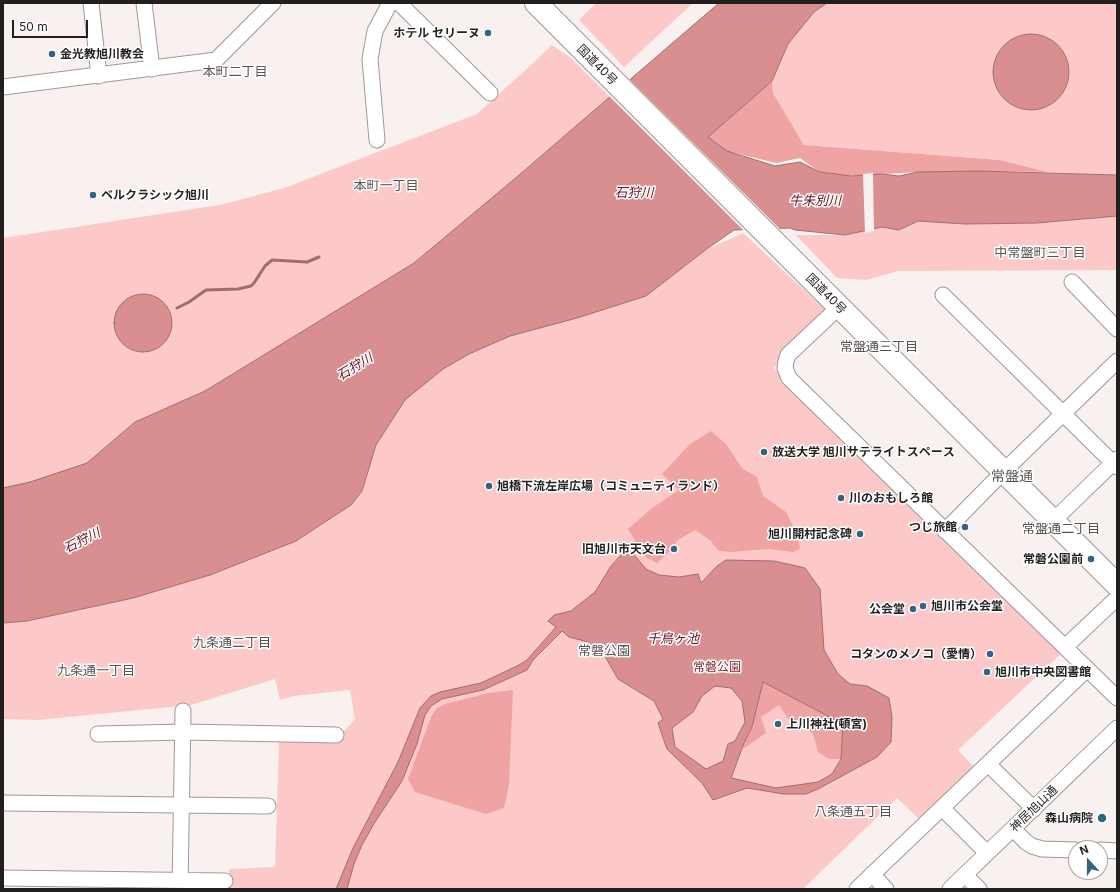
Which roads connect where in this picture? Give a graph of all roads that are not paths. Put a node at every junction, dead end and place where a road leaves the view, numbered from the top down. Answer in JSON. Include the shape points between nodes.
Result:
{"nodes":[{"id":1,"x":91,"y":3,"type":"edge"},
{"id":2,"x":144,"y":3,"type":"edge"},
{"id":3,"x":273,"y":3,"type":"edge"},
{"id":4,"x":390,"y":3,"type":"edge"},
{"id":5,"x":399,"y":3,"type":"edge"},
{"id":6,"x":536,"y":3,"type":"edge"},
{"id":7,"x":152,"y":69,"type":"junction"},
{"id":8,"x":100,"y":76,"type":"junction"},
{"id":9,"x":3,"y":87,"type":"edge"},
{"id":10,"x":490,"y":93,"type":"dead end"},
{"id":11,"x":377,"y":140,"type":"dead end"},
{"id":12,"x":1072,"y":282,"type":"dead end"},
{"id":13,"x":943,"y":294,"type":"dead end"},
{"id":14,"x":832,"y":300,"type":"junction"},
{"id":15,"x":1117,"y":330,"type":"edge"},
{"id":16,"x":1117,"y":361,"type":"edge"},
{"id":17,"x":1063,"y":414,"type":"junction"},
{"id":18,"x":1116,"y":463,"type":"edge"},
{"id":19,"x":1003,"y":472,"type":"junction"},
{"id":20,"x":1053,"y":521,"type":"junction"},
{"id":21,"x":945,"y":531,"type":"junction"},
{"id":22,"x":1115,"y":584,"type":"edge"},
{"id":23,"x":1065,"y":647,"type":"junction"},
{"id":24,"x":1087,"y":669,"type":"junction"},
{"id":25,"x":1117,"y":698,"type":"edge"},
{"id":26,"x":183,"y":711,"type":"dead end"},
{"id":27,"x":1117,"y":728,"type":"edge"},
{"id":28,"x":183,"y":732,"type":"junction"},
{"id":29,"x":98,"y":734,"type":"dead end"},
{"id":30,"x":336,"y":736,"type":"dead end"},
{"id":31,"x":988,"y":764,"type":"junction"},
{"id":32,"x":3,"y":804,"type":"edge"},
{"id":33,"x":182,"y":805,"type":"junction"},
{"id":34,"x":268,"y":806,"type":"dead end"},
{"id":35,"x":942,"y":808,"type":"junction"},
{"id":36,"x":1034,"y":809,"type":"junction"},
{"id":37,"x":1013,"y":829,"type":"junction"},
{"id":38,"x":1068,"y":850,"type":"edge"},
{"id":39,"x":987,"y":853,"type":"junction"},
{"id":40,"x":872,"y":874,"type":"junction"},
{"id":41,"x":965,"y":875,"type":"junction"},
{"id":42,"x":3,"y":878,"type":"edge"},
{"id":43,"x":225,"y":881,"type":"dead end"},
{"id":44,"x":180,"y":885,"type":"edge"},
{"id":45,"x":857,"y":889,"type":"edge"},
{"id":46,"x":886,"y":889,"type":"edge"},
{"id":47,"x":950,"y":889,"type":"edge"},
{"id":48,"x":980,"y":889,"type":"edge"}],
"edges":[{"from":1,"to":8,"type":"street"},
{"from":2,"to":7,"type":"street"},
{"from":3,"to":7,"type":"street","via":[[216,60]]},
{"from":4,"to":11,"type":"street","via":[[375,32],[370,59]]},
{"from":5,"to":10,"type":"street"},
{"from":6,"to":14,"type":"highway","name":"国道40号"},
{"from":7,"to":8,"type":"street"},
{"from":8,"to":9,"type":"street"},
{"from":12,"to":15,"type":"street"},
{"from":13,"to":17,"type":"street"},
{"from":14,"to":19,"type":"highway","name":"国道40号"},
{"from":14,"to":21,"type":"street","via":[[788,355],[785,368],[789,378]]},
{"from":16,"to":17,"type":"street"},
{"from":17,"to":18,"type":"street"},
{"from":17,"to":19,"type":"street"},
{"from":18,"to":20,"type":"street"},
{"from":19,"to":20,"type":"highway","name":"国道40号"},
{"from":19,"to":21,"type":"street"},
{"from":20,"to":22,"type":"highway","name":"国道40号"},
{"from":21,"to":23,"type":"street"},
{"from":22,"to":23,"type":"street"},
{"from":23,"to":24,"type":"street"},
{"from":24,"to":25,"type":"street"},
{"from":24,"to":31,"type":"street"},
{"from":26,"to":28,"type":"street"},
{"from":27,"to":36,"type":"street","name":"神居旭山通"},
{"from":28,"to":29,"type":"street"},
{"from":28,"to":30,"type":"street"},
{"from":28,"to":33,"type":"street"},
{"from":31,"to":35,"type":"street"},
{"from":31,"to":36,"type":"street"},
{"from":32,"to":33,"type":"street"},
{"from":33,"to":34,"type":"street"},
{"from":33,"to":44,"type":"street"},
{"from":35,"to":39,"type":"street"},
{"from":35,"to":40,"type":"street"},
{"from":36,"to":37,"type":"street","name":"神居旭山通"},
{"from":37,"to":38,"type":"street","via":[[1026,842],[1037,848]]},
{"from":37,"to":39,"type":"street","name":"神居旭山通"},
{"from":39,"to":41,"type":"street","name":"神居旭山通"},
{"from":40,"to":45,"type":"street"},
{"from":40,"to":46,"type":"street"},
{"from":41,"to":47,"type":"street","name":"神居旭山通"},
{"from":41,"to":48,"type":"street"},
{"from":42,"to":44,"type":"street"},
{"from":43,"to":44,"type":"street"}]}
